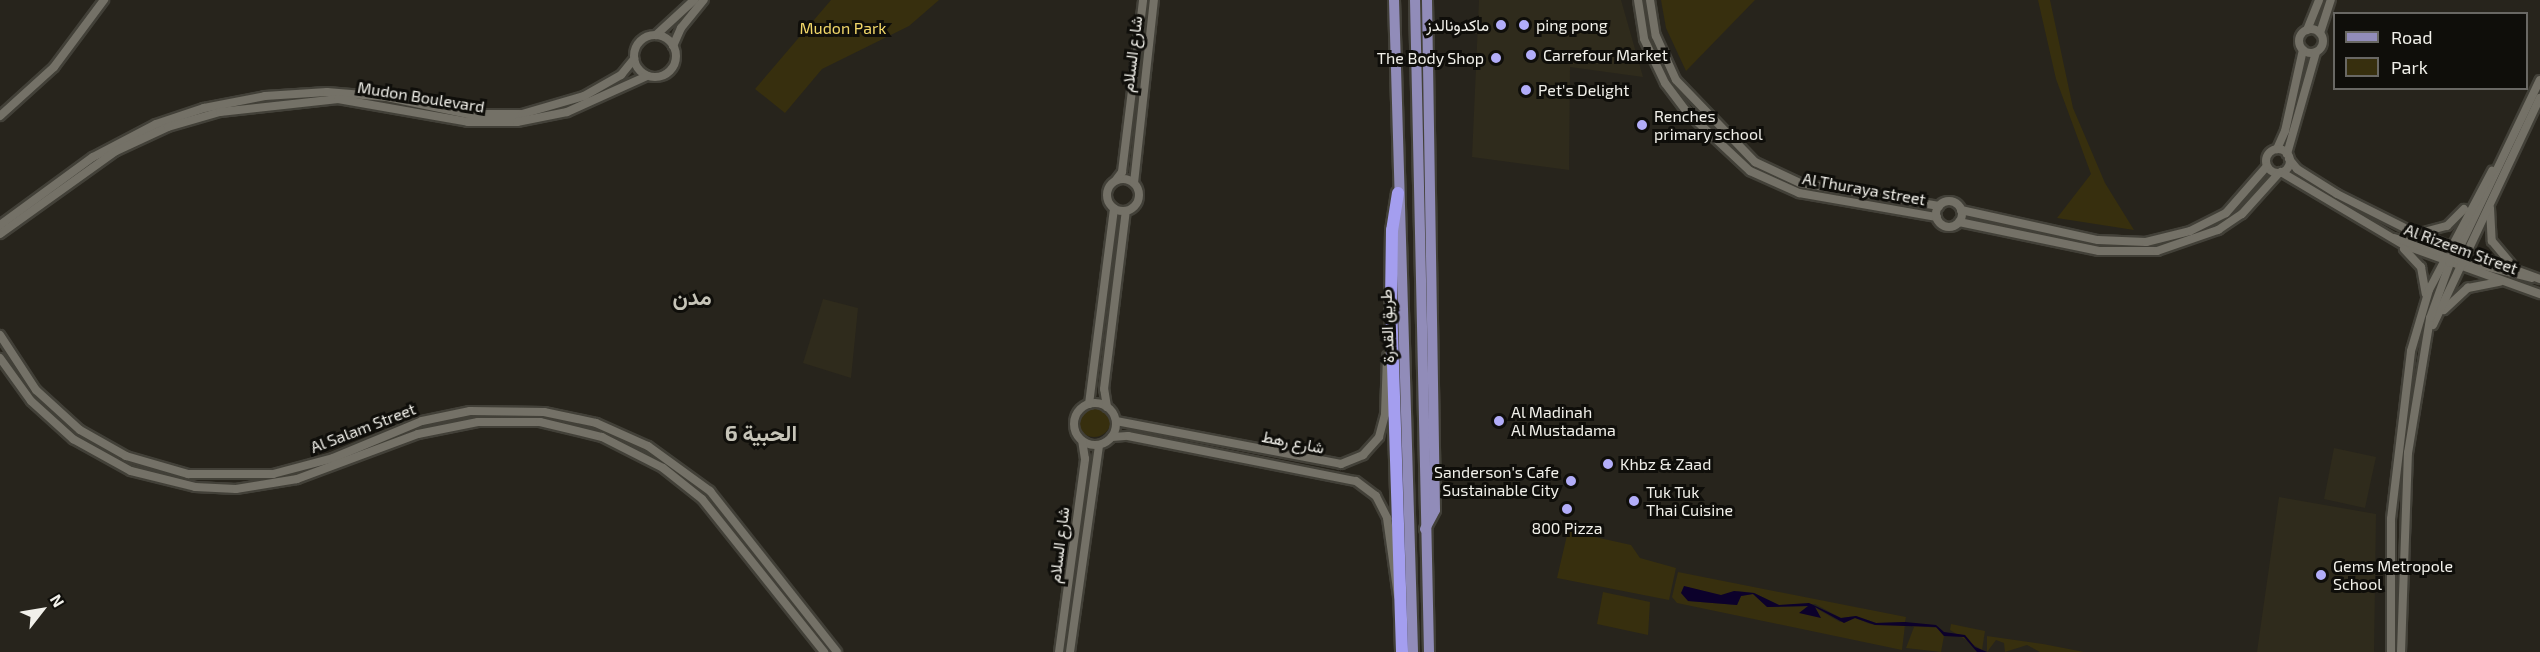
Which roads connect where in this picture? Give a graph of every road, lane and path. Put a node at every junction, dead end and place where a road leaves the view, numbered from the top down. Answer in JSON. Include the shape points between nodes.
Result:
{"nodes":[{"id":1,"x":104,"y":0,"type":"edge"},
{"id":2,"x":694,"y":0,"type":"edge"},
{"id":3,"x":704,"y":0,"type":"edge"},
{"id":4,"x":1143,"y":0,"type":"edge"},
{"id":5,"x":1154,"y":0,"type":"edge"},
{"id":6,"x":1394,"y":0,"type":"edge"},
{"id":7,"x":1415,"y":0,"type":"edge"},
{"id":8,"x":1429,"y":0,"type":"edge"},
{"id":9,"x":1638,"y":0,"type":"edge"},
{"id":10,"x":1650,"y":0,"type":"edge"},
{"id":11,"x":2319,"y":0,"type":"edge"},
{"id":12,"x":2331,"y":0,"type":"edge"},
{"id":13,"x":2307,"y":30,"type":"junction"},
{"id":14,"x":2320,"y":33,"type":"junction"},
{"id":15,"x":656,"y":35,"type":"junction"},
{"id":16,"x":673,"y":46,"type":"junction"},
{"id":17,"x":2303,"y":50,"type":"junction"},
{"id":18,"x":2316,"y":52,"type":"junction"},
{"id":19,"x":634,"y":59,"type":"junction"},
{"id":20,"x":647,"y":76,"type":"junction"},
{"id":21,"x":2540,"y":80,"type":"edge"},
{"id":22,"x":2540,"y":98,"type":"edge"},
{"id":23,"x":0,"y":116,"type":"edge"},
{"id":24,"x":2277,"y":149,"type":"junction"},
{"id":25,"x":2288,"y":157,"type":"junction"},
{"id":26,"x":2267,"y":166,"type":"junction"},
{"id":27,"x":2492,"y":171,"type":"junction"},
{"id":28,"x":2280,"y":173,"type":"junction"},
{"id":29,"x":1116,"y":180,"type":"junction"},
{"id":30,"x":1134,"y":183,"type":"junction"},
{"id":31,"x":2321,"y":184,"type":"junction"},
{"id":32,"x":1398,"y":193,"type":"junction"},
{"id":33,"x":2316,"y":193,"type":"junction"},
{"id":34,"x":2337,"y":194,"type":"junction"},
{"id":35,"x":2331,"y":202,"type":"junction"},
{"id":36,"x":2491,"y":202,"type":"junction"},
{"id":37,"x":1939,"y":206,"type":"junction"},
{"id":38,"x":1114,"y":209,"type":"junction"},
{"id":39,"x":1961,"y":210,"type":"junction"},
{"id":40,"x":1126,"y":211,"type":"junction"},
{"id":41,"x":1937,"y":218,"type":"junction"},
{"id":42,"x":1959,"y":222,"type":"junction"},
{"id":43,"x":0,"y":225,"type":"edge"},
{"id":44,"x":0,"y":234,"type":"edge"},
{"id":45,"x":2417,"y":234,"type":"junction"},
{"id":46,"x":2390,"y":238,"type":"junction"},
{"id":47,"x":2454,"y":257,"type":"junction"},
{"id":48,"x":2518,"y":270,"type":"junction"},
{"id":49,"x":2539,"y":278,"type":"edge"},
{"id":50,"x":2507,"y":282,"type":"junction"},
{"id":51,"x":2540,"y":294,"type":"edge"},
{"id":52,"x":2426,"y":298,"type":"junction"},
{"id":53,"x":1391,"y":323,"type":"junction"},
{"id":54,"x":0,"y":335,"type":"edge"},
{"id":55,"x":2428,"y":336,"type":"junction"},
{"id":56,"x":0,"y":358,"type":"edge"},
{"id":57,"x":1089,"y":404,"type":"junction"},
{"id":58,"x":1107,"y":407,"type":"junction"},
{"id":59,"x":1116,"y":421,"type":"junction"},
{"id":60,"x":1112,"y":437,"type":"junction"},
{"id":61,"x":1082,"y":441,"type":"junction"},
{"id":62,"x":1100,"y":445,"type":"junction"},
{"id":63,"x":356,"y":448,"type":"junction"},
{"id":64,"x":339,"y":467,"type":"junction"},
{"id":65,"x":1425,"y":529,"type":"junction"},
{"id":66,"x":1400,"y":600,"type":"junction"},
{"id":67,"x":824,"y":652,"type":"edge"},
{"id":68,"x":837,"y":652,"type":"edge"},
{"id":69,"x":1059,"y":652,"type":"edge"},
{"id":70,"x":1070,"y":652,"type":"edge"},
{"id":71,"x":1402,"y":652,"type":"edge"},
{"id":72,"x":1413,"y":652,"type":"edge"},
{"id":73,"x":1429,"y":652,"type":"edge"},
{"id":74,"x":2391,"y":652,"type":"edge"},
{"id":75,"x":2401,"y":652,"type":"edge"}],
"edges":[{"from":1,"to":23,"type":"street","via":[[54,67]]},
{"from":2,"to":15,"type":"street"},
{"from":3,"to":16,"type":"street","via":[[681,28]]},
{"from":4,"to":29,"type":"street","name":"شارع السلام","via":[[1122,172]]},
{"from":5,"to":30,"type":"street","name":"شارع السلام"},
{"from":6,"to":32,"type":"main road","name":"طريق القدرة"},
{"from":7,"to":65,"type":"main road","name":"طريق القدرة"},
{"from":8,"to":65,"type":"main road","via":[[1426,28],[1435,510]]},
{"from":9,"to":41,"type":"street","name":"Al Thuraya street","via":[[1644,39],[1665,83],[1688,113],[1750,171],[1799,193]]},
{"from":10,"to":37,"type":"street","name":"Al Thuraya street","via":[[1656,36],[1676,80],[1755,162],[1800,183]]},
{"from":11,"to":13,"type":"street"},
{"from":12,"to":14,"type":"street"},
{"from":13,"to":14,"type":"street"},
{"from":13,"to":17,"type":"street","via":[[2300,40]]},
{"from":14,"to":18,"type":"street","via":[[2323,43]]},
{"from":15,"to":16,"type":"street"},
{"from":15,"to":19,"type":"street","via":[[637,44]]},
{"from":16,"to":20,"type":"street","via":[[672,68],[661,77]]},
{"from":17,"to":18,"type":"street"},
{"from":17,"to":24,"type":"street","via":[[2285,131]]},
{"from":18,"to":25,"type":"street"},
{"from":19,"to":20,"type":"street"},
{"from":19,"to":43,"type":"street","name":"Mudon Boulevard","via":[[621,75],[584,96],[522,114],[468,114],[387,97],[327,92],[265,96],[204,108],[156,124],[93,157]]},
{"from":20,"to":44,"type":"street","name":"Mudon Boulevard","via":[[631,79],[579,107],[517,122],[468,122],[338,99],[220,112],[168,127],[116,151]]},
{"from":21,"to":27,"type":"street"},
{"from":22,"to":36,"type":"street"},
{"from":24,"to":25,"type":"street","name":"Al Rizeem Street"},
{"from":24,"to":26,"type":"street","via":[[2267,155]]},
{"from":25,"to":28,"type":"street"},
{"from":25,"to":31,"type":"street","name":"Al Rizeem Street"},
{"from":26,"to":28,"type":"street","name":"Al Rizeem Street"},
{"from":26,"to":39,"type":"street","via":[[2226,213],[2190,231],[2146,242],[2098,240]]},
{"from":27,"to":45,"type":"street","via":[[2479,182],[2455,220]]},
{"from":27,"to":47,"type":"street"},
{"from":28,"to":33,"type":"street","name":"Al Rizeem Street"},
{"from":28,"to":42,"type":"street","via":[[2242,214],[2218,230],[2157,251],[2099,251]]},
{"from":29,"to":30,"type":"street"},
{"from":29,"to":38,"type":"street","via":[[1106,194]]},
{"from":30,"to":40,"type":"street","via":[[1138,201]]},
{"from":31,"to":33,"type":"street"},
{"from":31,"to":34,"type":"street","name":"Al Rizeem Street"},
{"from":32,"to":53,"type":"highway","via":[[1392,230]]},
{"from":32,"to":72,"type":"main road","name":"طريق القدرة"},
{"from":33,"to":35,"type":"street","name":"Al Rizeem Street"},
{"from":34,"to":35,"type":"street"},
{"from":34,"to":45,"type":"street","name":"Al Rizeem Street"},
{"from":35,"to":46,"type":"street","name":"Al Rizeem Street"},
{"from":36,"to":47,"type":"street"},
{"from":36,"to":48,"type":"street","via":[[2492,242]]},
{"from":37,"to":39,"type":"street","via":[[1951,201]]},
{"from":37,"to":41,"type":"street"},
{"from":38,"to":40,"type":"street"},
{"from":38,"to":57,"type":"street"},
{"from":39,"to":42,"type":"street"},
{"from":40,"to":58,"type":"street","via":[[1104,389]]},
{"from":41,"to":42,"type":"street","via":[[1945,226]]},
{"from":45,"to":47,"type":"street","name":"Al Rizeem Street"},
{"from":46,"to":47,"type":"street"},
{"from":46,"to":52,"type":"street","via":[[2418,261]]},
{"from":47,"to":48,"type":"street","name":"Al Rizeem Street"},
{"from":47,"to":49,"type":"street","via":[[2519,277]]},
{"from":47,"to":50,"type":"street","name":"Al Rizeem Street"},
{"from":47,"to":52,"type":"street"},
{"from":47,"to":55,"type":"street"},
{"from":48,"to":49,"type":"street","name":"Al Rizeem Street"},
{"from":50,"to":51,"type":"street","name":"Al Rizeem Street"},
{"from":50,"to":55,"type":"street","via":[[2462,291],[2446,306]]},
{"from":52,"to":74,"type":"street","via":[[2410,351],[2394,479]]},
{"from":53,"to":59,"type":"street","name":"شارع رهط","via":[[1384,426],[1372,447],[1352,461],[1328,464]]},
{"from":53,"to":66,"type":"highway"},
{"from":54,"to":63,"type":"street","name":"Al Salam Street","via":[[23,374],[65,418],[111,449],[153,466],[210,477],[252,476],[301,467]]},
{"from":55,"to":75,"type":"street","via":[[2404,492]]},
{"from":56,"to":64,"type":"street","name":"Al Salam Street","via":[[31,401],[73,439],[154,478],[236,489],[297,480]]},
{"from":57,"to":58,"type":"street"},
{"from":57,"to":61,"type":"street","via":[[1075,418],[1076,433]]},
{"from":58,"to":59,"type":"street"},
{"from":59,"to":60,"type":"street"},
{"from":60,"to":62,"type":"street"},
{"from":60,"to":66,"type":"street","name":"شارع رهط","via":[[1128,436],[1361,484],[1376,496],[1387,518],[1392,578]]},
{"from":61,"to":62,"type":"street"},
{"from":61,"to":69,"type":"street","name":"شارع السلام","via":[[1085,459]]},
{"from":62,"to":70,"type":"street","name":"شارع السلام"},
{"from":63,"to":64,"type":"street","via":[[356,456]]},
{"from":63,"to":68,"type":"street","name":"Al Salam Street","via":[[422,421],[498,409],[568,416],[623,434],[673,461],[710,491]]},
{"from":64,"to":67,"type":"street","name":"Al Salam Street","via":[[418,434],[478,422],[540,422],[602,437],[663,468],[702,499]]},
{"from":65,"to":73,"type":"main road","name":"طريق القدرة"},
{"from":66,"to":71,"type":"highway"}]}
